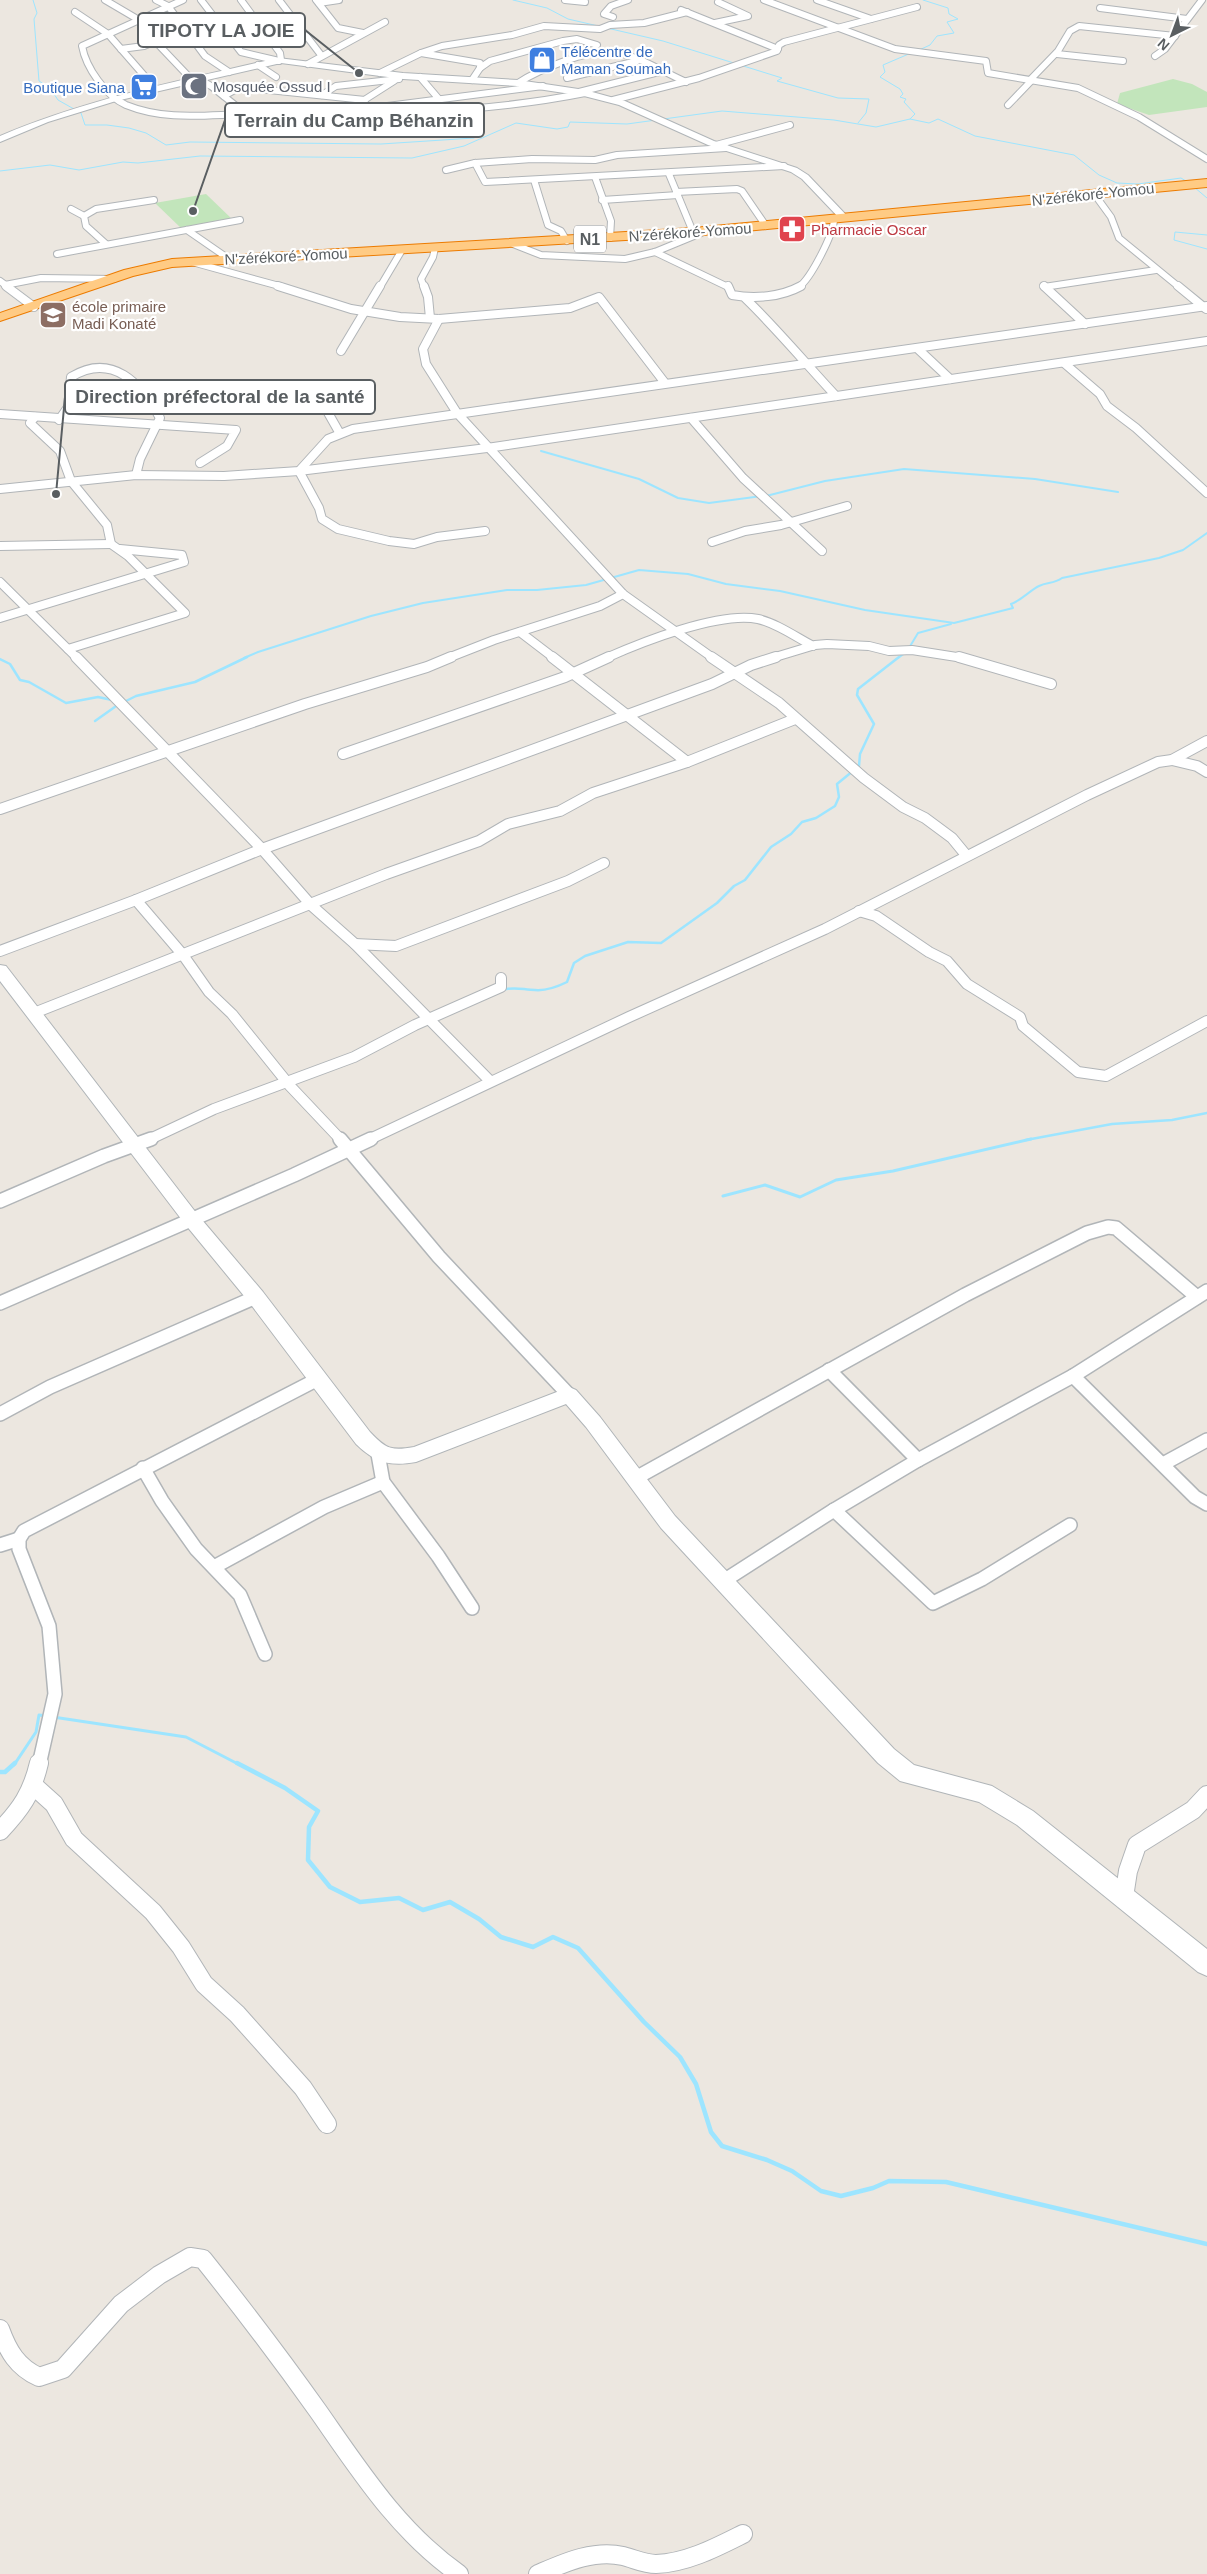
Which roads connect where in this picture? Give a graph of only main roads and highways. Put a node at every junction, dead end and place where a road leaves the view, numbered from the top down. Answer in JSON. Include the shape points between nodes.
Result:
{"nodes":[{"id":1,"x":1197,"y":184,"type":"edge"},
{"id":2,"x":0,"y":317,"type":"edge"}],
"edges":[{"from":1,"to":2,"type":"highway","name":"N'zérékoré-Yomou","number":"N1","via":[[700,232],[151,266]]}]}
